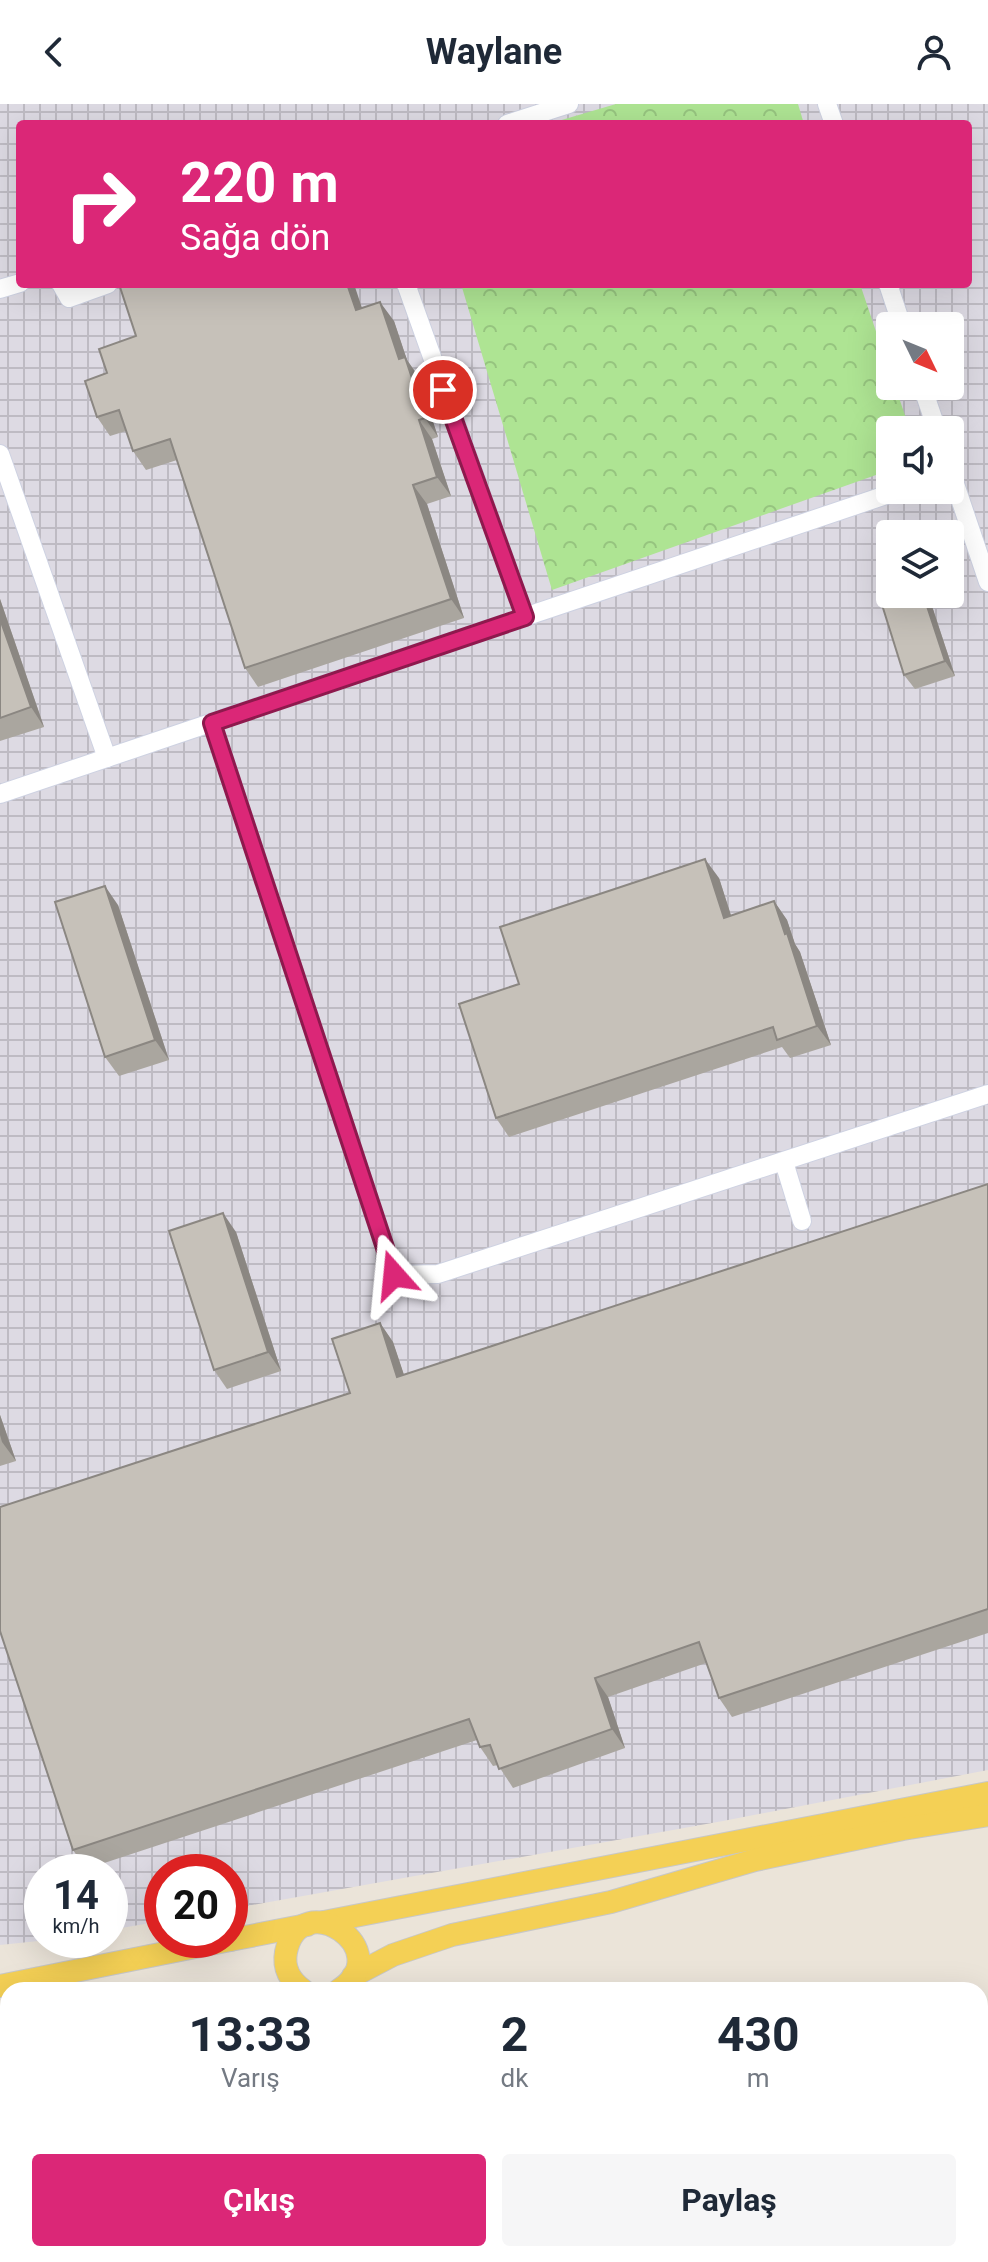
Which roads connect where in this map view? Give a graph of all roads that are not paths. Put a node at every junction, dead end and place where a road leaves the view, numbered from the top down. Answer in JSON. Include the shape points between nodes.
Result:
{"nodes":[{"id":1,"x":569,"y":104,"type":"edge"},
{"id":2,"x":519,"y":120,"type":"edge"},
{"id":3,"x":63,"y":288,"type":"edge"},
{"id":4,"x":97,"y":288,"type":"edge"},
{"id":5,"x":407,"y":288,"type":"edge"},
{"id":6,"x":889,"y":288,"type":"edge"},
{"id":7,"x":897,"y":312,"type":"edge"},
{"id":8,"x":0,"y":454,"type":"edge"},
{"id":9,"x":876,"y":498,"type":"edge"},
{"id":10,"x":961,"y":504,"type":"edge"},
{"id":11,"x":988,"y":582,"type":"edge"},
{"id":12,"x":525,"y":617,"type":"junction"},
{"id":13,"x":212,"y":723,"type":"junction"},
{"id":14,"x":107,"y":758,"type":"junction"},
{"id":15,"x":0,"y":794,"type":"edge"},
{"id":16,"x":988,"y":1094,"type":"edge"},
{"id":17,"x":784,"y":1162,"type":"junction"},
{"id":18,"x":802,"y":1221,"type":"dead end"},
{"id":19,"x":988,"y":1793,"type":"edge"},
{"id":20,"x":988,"y":1815,"type":"edge"},
{"id":21,"x":318,"y":1923,"type":"junction"},
{"id":22,"x":248,"y":1937,"type":"edge"},
{"id":23,"x":144,"y":1957,"type":"edge"},
{"id":24,"x":20,"y":1982,"type":"edge"},
{"id":25,"x":293,"y":1982,"type":"edge"},
{"id":26,"x":349,"y":1982,"type":"edge"},
{"id":27,"x":352,"y":1982,"type":"edge"}],
"edges":[{"from":1,"to":2,"type":"street"},
{"from":3,"to":4,"type":"street","via":[[69,298]]},
{"from":5,"to":12,"type":"street"},
{"from":6,"to":7,"type":"street"},
{"from":8,"to":14,"type":"street"},
{"from":9,"to":12,"type":"street"},
{"from":10,"to":11,"type":"street"},
{"from":12,"to":13,"type":"street"},
{"from":13,"to":14,"type":"street"},
{"from":13,"to":17,"type":"street","via":[[394,1275],[438,1274]]},
{"from":14,"to":15,"type":"street"},
{"from":16,"to":17,"type":"street"},
{"from":17,"to":18,"type":"street"},
{"from":19,"to":21,"type":"main road"},
{"from":20,"to":27,"type":"main road","via":[[755,1860],[611,1902],[452,1935],[393,1955]]},
{"from":21,"to":22,"type":"main road"},
{"from":21,"to":25,"type":"main road","via":[[292,1937],[285,1959]]},
{"from":21,"to":26,"type":"main road","via":[[346,1932],[353,1941],[357,1965]]},
{"from":23,"to":24,"type":"main road"}]}
